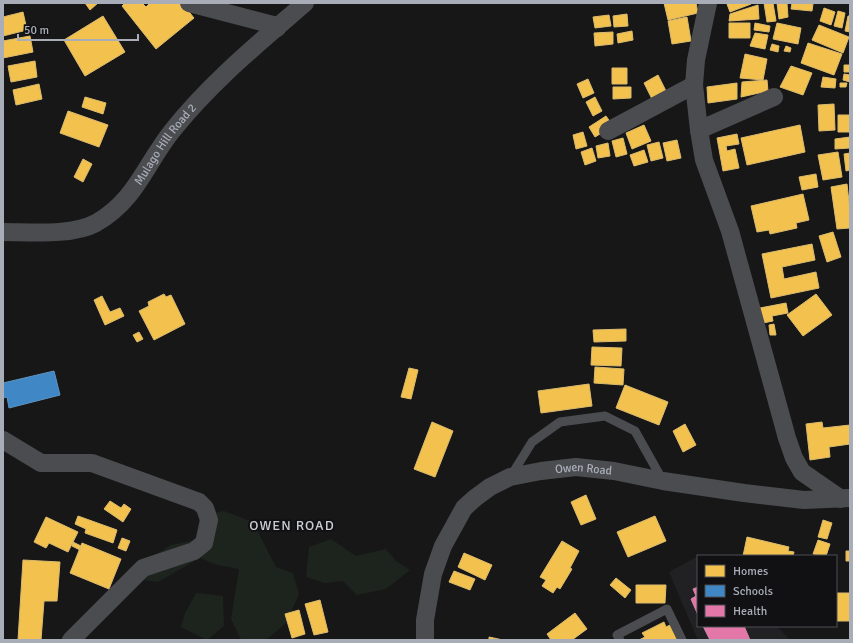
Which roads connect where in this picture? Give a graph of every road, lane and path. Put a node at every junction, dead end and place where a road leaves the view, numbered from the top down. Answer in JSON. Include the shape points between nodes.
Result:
{"nodes":[{"id":1,"x":189,"y":3,"type":"edge"},
{"id":2,"x":305,"y":3,"type":"edge"},
{"id":3,"x":708,"y":3,"type":"edge"},
{"id":4,"x":277,"y":28,"type":"junction"},
{"id":5,"x":694,"y":85,"type":"junction"},
{"id":6,"x":774,"y":97,"type":"dead end"},
{"id":7,"x":699,"y":130,"type":"junction"},
{"id":8,"x":608,"y":132,"type":"dead end"},
{"id":9,"x":3,"y":232,"type":"edge"},
{"id":10,"x":3,"y":440,"type":"edge"},
{"id":11,"x":510,"y":477,"type":"junction"},
{"id":12,"x":663,"y":481,"type":"junction"},
{"id":13,"x":846,"y":498,"type":"edge"},
{"id":14,"x":71,"y":640,"type":"edge"},
{"id":15,"x":425,"y":640,"type":"edge"},
{"id":16,"x":620,"y":640,"type":"edge"},
{"id":17,"x":682,"y":640,"type":"edge"}],
"edges":[{"from":1,"to":4,"type":"street"},
{"from":2,"to":4,"type":"street","name":"Mulago Hill Road 2"},
{"from":3,"to":5,"type":"street","via":[[697,52]]},
{"from":4,"to":9,"type":"street","name":"Mulago Hill Road 2","via":[[221,76],[171,131],[129,196],[113,211],[94,224],[70,231]]},
{"from":5,"to":7,"type":"street"},
{"from":5,"to":8,"type":"street"},
{"from":6,"to":7,"type":"street"},
{"from":7,"to":13,"type":"street","via":[[704,160],[730,231],[794,458],[802,472]]},
{"from":10,"to":14,"type":"street","via":[[41,463],[92,463],[199,502],[205,508],[209,520],[204,543],[194,551],[143,568]]},
{"from":11,"to":12,"type":"street","name":"Owen Road","via":[[576,467],[614,471]]},
{"from":11,"to":12,"type":"lane","via":[[532,442],[560,422],[605,416],[635,431]]},
{"from":11,"to":15,"type":"street","name":"Owen Road","via":[[490,487],[464,508],[443,546],[433,574],[425,620]]},
{"from":12,"to":13,"type":"street","name":"Owen Road","via":[[804,500]]},
{"from":16,"to":17,"type":"lane","via":[[617,635],[667,609]]}]}
